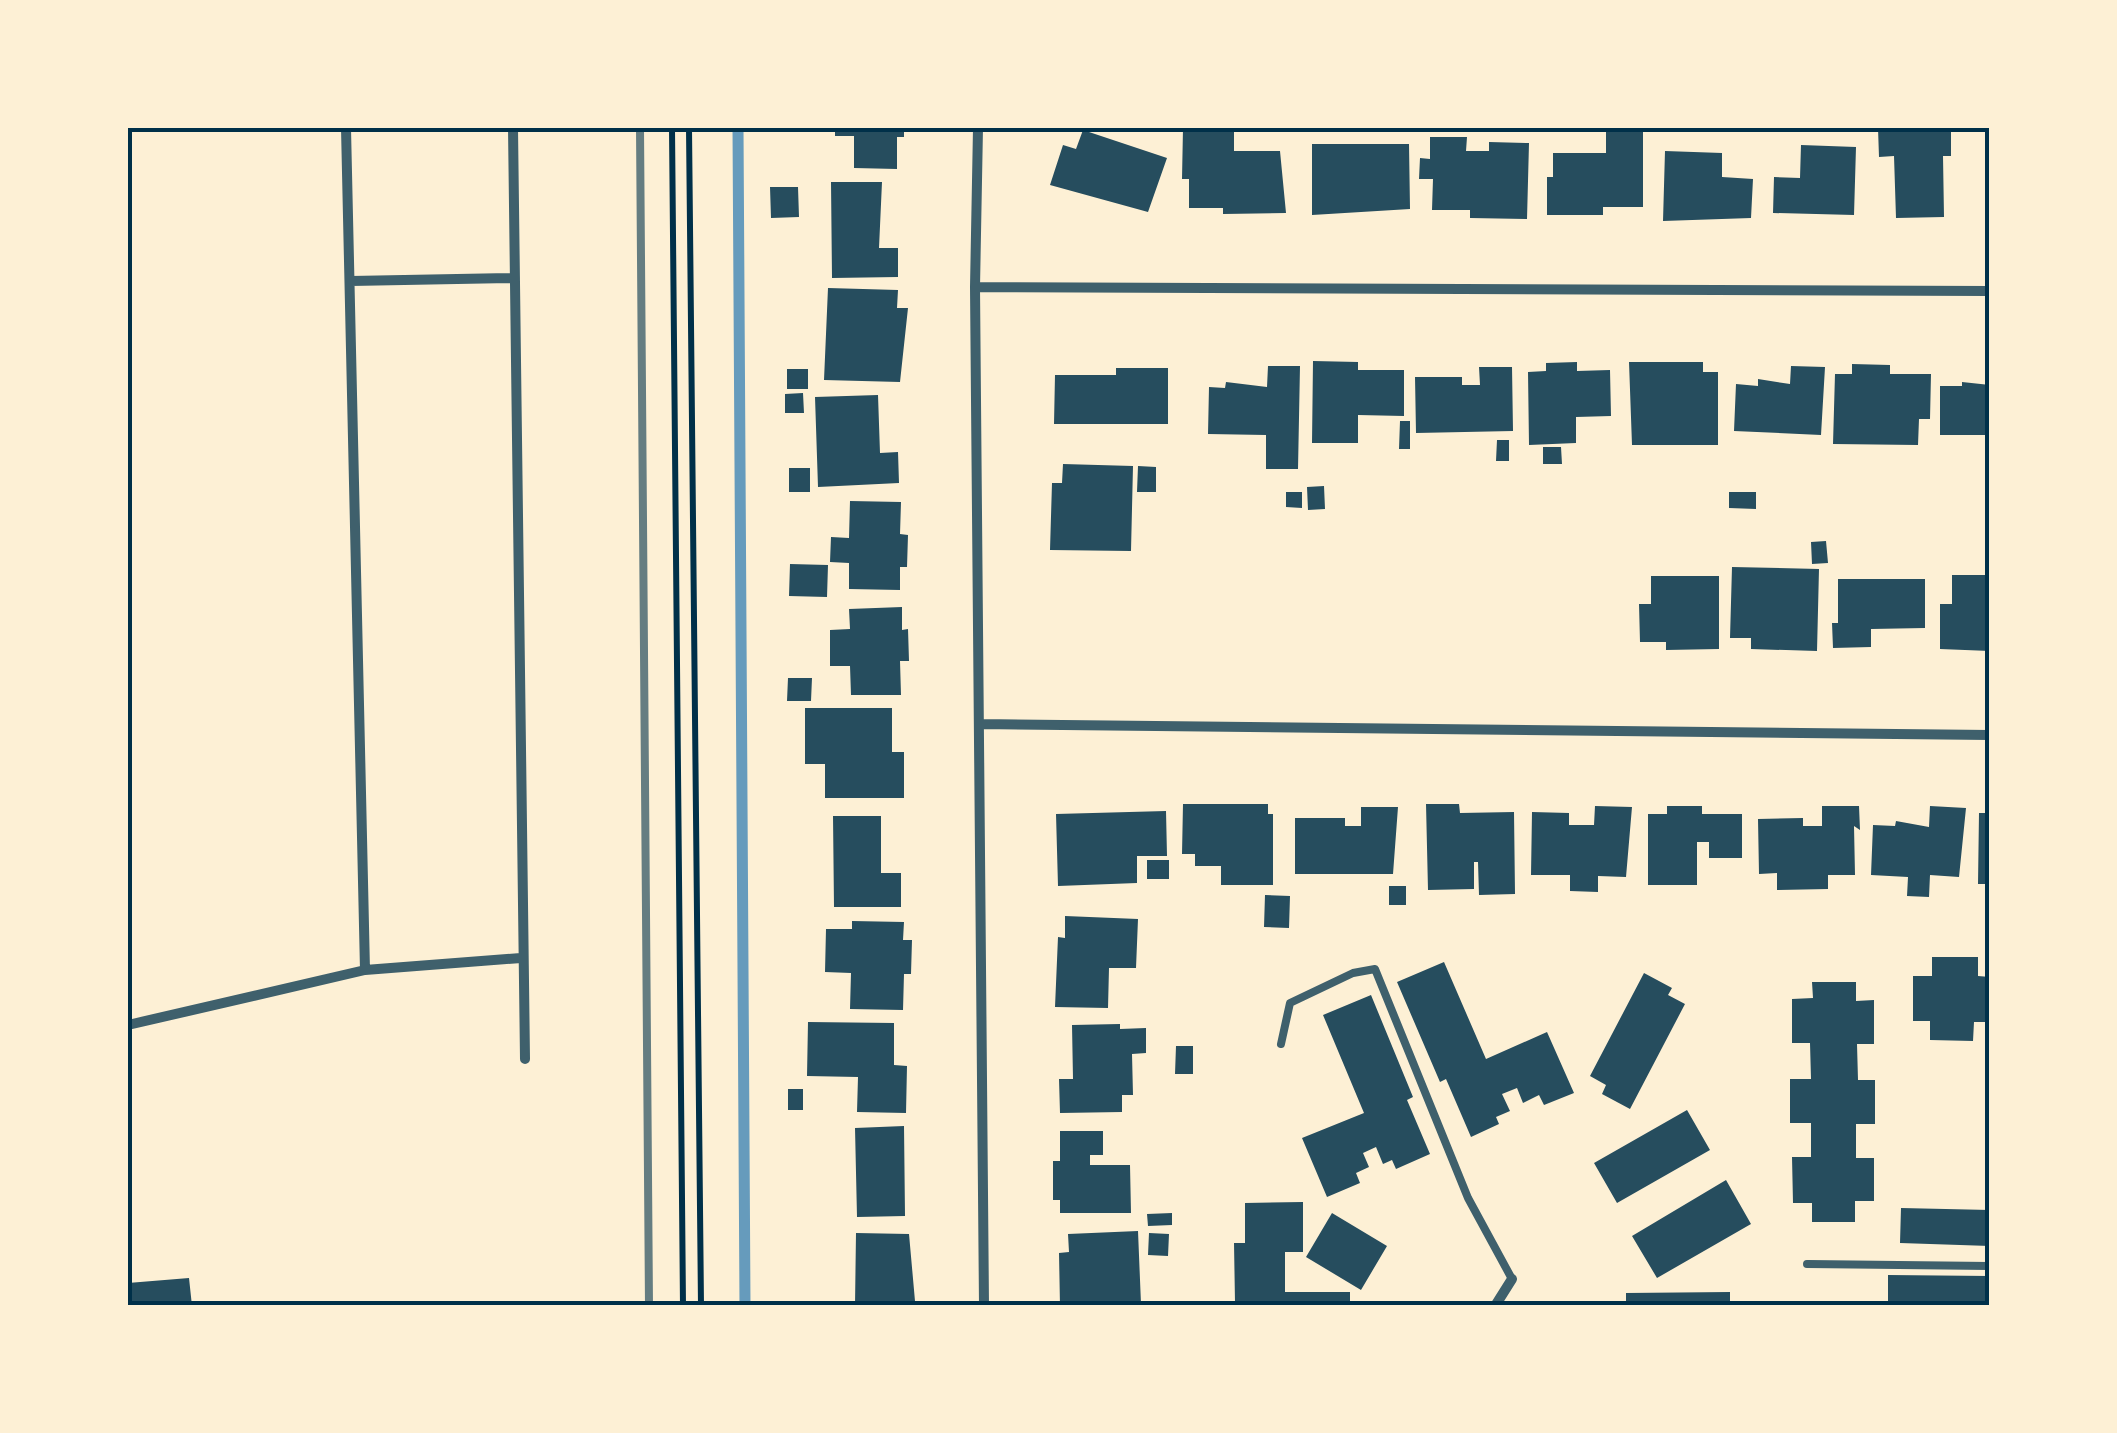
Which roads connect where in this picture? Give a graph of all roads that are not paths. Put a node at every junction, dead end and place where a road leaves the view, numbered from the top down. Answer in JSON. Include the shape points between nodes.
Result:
{"nodes":[{"id":1,"x":346,"y":128,"type":"edge"},
{"id":2,"x":513,"y":128,"type":"edge"},
{"id":3,"x":978,"y":128,"type":"edge"},
{"id":4,"x":514,"y":278,"type":"junction"},
{"id":5,"x":350,"y":281,"type":"junction"},
{"id":6,"x":975,"y":287,"type":"junction"},
{"id":7,"x":1990,"y":292,"type":"edge"},
{"id":8,"x":981,"y":724,"type":"junction"},
{"id":9,"x":1990,"y":735,"type":"edge"},
{"id":10,"x":521,"y":958,"type":"junction"},
{"id":11,"x":364,"y":970,"type":"junction"},
{"id":12,"x":128,"y":1026,"type":"edge"},
{"id":13,"x":1281,"y":1044,"type":"dead end"},
{"id":14,"x":524,"y":1059,"type":"dead end"},
{"id":15,"x":1807,"y":1264,"type":"dead end"},
{"id":16,"x":1990,"y":1266,"type":"edge"},
{"id":17,"x":1512,"y":1280,"type":"joint"},
{"id":18,"x":984,"y":1306,"type":"edge"},
{"id":19,"x":1495,"y":1306,"type":"edge"}],
"edges":[{"from":1,"to":5,"type":"street"},
{"from":2,"to":4,"type":"street"},
{"from":3,"to":6,"type":"street"},
{"from":4,"to":5,"type":"street"},
{"from":4,"to":10,"type":"street"},
{"from":5,"to":11,"type":"street"},
{"from":6,"to":7,"type":"street"},
{"from":6,"to":8,"type":"street"},
{"from":8,"to":9,"type":"street"},
{"from":8,"to":18,"type":"street"},
{"from":10,"to":11,"type":"street"},
{"from":10,"to":14,"type":"street"},
{"from":11,"to":12,"type":"street"},
{"from":13,"to":17,"type":"lane","via":[[1290,1003],[1353,972],[1375,969],[1468,1198]]},
{"from":15,"to":16,"type":"lane"},
{"from":17,"to":19,"type":"street"}]}
